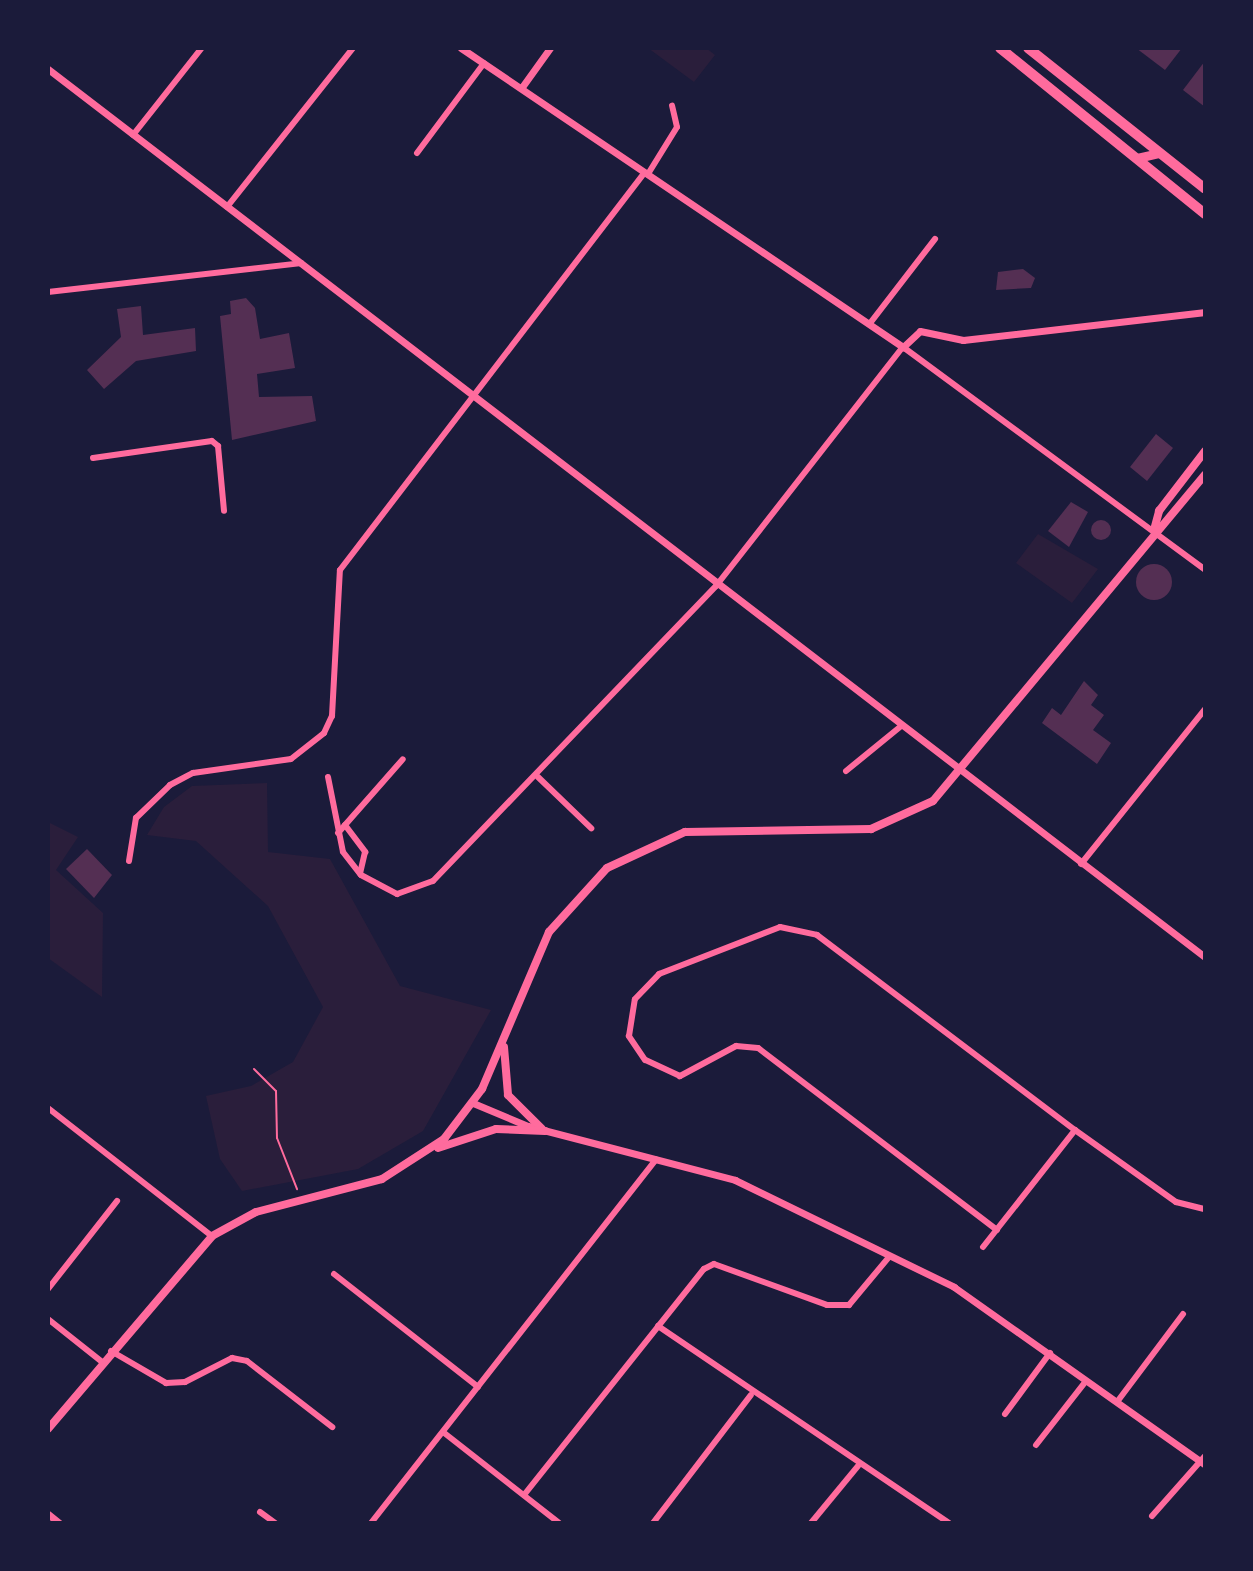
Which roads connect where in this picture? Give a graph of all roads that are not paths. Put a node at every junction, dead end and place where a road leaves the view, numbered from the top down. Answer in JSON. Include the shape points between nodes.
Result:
{"nodes":[{"id":1,"x":353,"y":48,"type":"edge"},
{"id":2,"x":461,"y":48,"type":"edge"},
{"id":3,"x":550,"y":48,"type":"edge"},
{"id":4,"x":1000,"y":48,"type":"edge"},
{"id":5,"x":1028,"y":48,"type":"edge"},
{"id":6,"x":201,"y":49,"type":"edge"},
{"id":7,"x":484,"y":63,"type":"junction"},
{"id":8,"x":48,"y":69,"type":"edge"},
{"id":9,"x":522,"y":87,"type":"junction"},
{"id":10,"x":672,"y":106,"type":"dead end"},
{"id":11,"x":133,"y":135,"type":"junction"},
{"id":12,"x":417,"y":153,"type":"dead end"},
{"id":13,"x":1159,"y":153,"type":"junction"},
{"id":14,"x":1137,"y":158,"type":"junction"},
{"id":15,"x":646,"y":173,"type":"junction"},
{"id":16,"x":1205,"y":189,"type":"edge"},
{"id":17,"x":227,"y":207,"type":"junction"},
{"id":18,"x":1205,"y":214,"type":"edge"},
{"id":19,"x":935,"y":239,"type":"dead end"},
{"id":20,"x":301,"y":263,"type":"junction"},
{"id":21,"x":48,"y":292,"type":"edge"},
{"id":22,"x":1205,"y":312,"type":"edge"},
{"id":23,"x":871,"y":322,"type":"junction"},
{"id":24,"x":903,"y":347,"type":"junction"},
{"id":25,"x":472,"y":394,"type":"junction"},
{"id":26,"x":1205,"y":451,"type":"edge"},
{"id":27,"x":93,"y":458,"type":"dead end"},
{"id":28,"x":1205,"y":474,"type":"edge"},
{"id":29,"x":224,"y":511,"type":"dead end"},
{"id":30,"x":1154,"y":531,"type":"junction"},
{"id":31,"x":1205,"y":570,"type":"edge"},
{"id":32,"x":716,"y":586,"type":"junction"},
{"id":33,"x":1205,"y":709,"type":"edge"},
{"id":34,"x":900,"y":727,"type":"junction"},
{"id":35,"x":403,"y":759,"type":"dead end"},
{"id":36,"x":846,"y":771,"type":"dead end"},
{"id":37,"x":959,"y":773,"type":"junction"},
{"id":38,"x":328,"y":777,"type":"dead end"},
{"id":39,"x":538,"y":777,"type":"junction"},
{"id":40,"x":345,"y":825,"type":"junction"},
{"id":41,"x":591,"y":828,"type":"dead end"},
{"id":42,"x":338,"y":833,"type":"junction"},
{"id":43,"x":129,"y":861,"type":"dead end"},
{"id":44,"x":1081,"y":864,"type":"junction"},
{"id":45,"x":360,"y":873,"type":"junction"},
{"id":46,"x":1205,"y":957,"type":"edge"},
{"id":47,"x":504,"y":1038,"type":"junction"},
{"id":48,"x":473,"y":1103,"type":"junction"},
{"id":49,"x":48,"y":1108,"type":"edge"},
{"id":50,"x":1075,"y":1130,"type":"junction"},
{"id":51,"x":545,"y":1131,"type":"junction"},
{"id":52,"x":430,"y":1151,"type":"junction"},
{"id":53,"x":656,"y":1160,"type":"junction"},
{"id":54,"x":117,"y":1201,"type":"dead end"},
{"id":55,"x":1205,"y":1209,"type":"edge"},
{"id":56,"x":997,"y":1230,"type":"junction"},
{"id":57,"x":212,"y":1236,"type":"junction"},
{"id":58,"x":983,"y":1247,"type":"dead end"},
{"id":59,"x":889,"y":1257,"type":"junction"},
{"id":60,"x":334,"y":1274,"type":"dead end"},
{"id":61,"x":48,"y":1289,"type":"edge"},
{"id":62,"x":1183,"y":1314,"type":"dead end"},
{"id":63,"x":48,"y":1319,"type":"edge"},
{"id":64,"x":658,"y":1326,"type":"junction"},
{"id":65,"x":111,"y":1351,"type":"junction"},
{"id":66,"x":1050,"y":1353,"type":"junction"},
{"id":67,"x":102,"y":1362,"type":"junction"},
{"id":68,"x":1086,"y":1381,"type":"junction"},
{"id":69,"x":478,"y":1387,"type":"junction"},
{"id":70,"x":751,"y":1395,"type":"junction"},
{"id":71,"x":1117,"y":1402,"type":"junction"},
{"id":72,"x":1005,"y":1414,"type":"dead end"},
{"id":73,"x":332,"y":1427,"type":"dead end"},
{"id":74,"x":48,"y":1429,"type":"edge"},
{"id":75,"x":443,"y":1432,"type":"junction"},
{"id":76,"x":1036,"y":1445,"type":"dead end"},
{"id":77,"x":1204,"y":1461,"type":"edge"},
{"id":78,"x":858,"y":1466,"type":"junction"},
{"id":79,"x":524,"y":1495,"type":"junction"},
{"id":80,"x":260,"y":1512,"type":"dead end"},
{"id":81,"x":48,"y":1514,"type":"edge"},
{"id":82,"x":1152,"y":1516,"type":"dead end"},
{"id":83,"x":59,"y":1523,"type":"edge"},
{"id":84,"x":275,"y":1523,"type":"edge"},
{"id":85,"x":371,"y":1523,"type":"edge"},
{"id":86,"x":559,"y":1523,"type":"edge"},
{"id":87,"x":653,"y":1523,"type":"edge"},
{"id":88,"x":811,"y":1523,"type":"edge"},
{"id":89,"x":949,"y":1523,"type":"edge"}],
"edges":[{"from":1,"to":17,"type":"street"},
{"from":2,"to":7,"type":"street"},
{"from":3,"to":9,"type":"street"},
{"from":4,"to":14,"type":"highway"},
{"from":5,"to":13,"type":"highway"},
{"from":6,"to":11,"type":"street"},
{"from":7,"to":9,"type":"street"},
{"from":7,"to":12,"type":"street"},
{"from":8,"to":11,"type":"street"},
{"from":9,"to":15,"type":"street"},
{"from":10,"to":15,"type":"street","via":[[677,127]]},
{"from":11,"to":17,"type":"street"},
{"from":13,"to":14,"type":"main road"},
{"from":13,"to":16,"type":"highway"},
{"from":14,"to":18,"type":"highway"},
{"from":15,"to":23,"type":"street"},
{"from":15,"to":25,"type":"street"},
{"from":17,"to":20,"type":"street"},
{"from":19,"to":23,"type":"street"},
{"from":20,"to":21,"type":"street"},
{"from":20,"to":25,"type":"street"},
{"from":22,"to":24,"type":"street","via":[[963,340],[920,331]]},
{"from":23,"to":24,"type":"street"},
{"from":24,"to":30,"type":"street"},
{"from":24,"to":32,"type":"street"},
{"from":25,"to":32,"type":"street"},
{"from":25,"to":43,"type":"street","via":[[340,570],[332,716],[324,733],[291,759],[193,773],[170,785],[136,818]]},
{"from":26,"to":30,"type":"main road","via":[[1159,511]]},
{"from":27,"to":29,"type":"street","via":[[212,441],[218,446]]},
{"from":28,"to":30,"type":"main road"},
{"from":30,"to":31,"type":"street"},
{"from":30,"to":37,"type":"main road"},
{"from":32,"to":34,"type":"street"},
{"from":32,"to":39,"type":"street"},
{"from":33,"to":44,"type":"street"},
{"from":34,"to":36,"type":"street"},
{"from":34,"to":37,"type":"street"},
{"from":35,"to":40,"type":"street"},
{"from":37,"to":44,"type":"street"},
{"from":37,"to":47,"type":"main road","via":[[919,811],[879,827],[706,829],[622,857],[557,919]]},
{"from":38,"to":42,"type":"street"},
{"from":39,"to":41,"type":"street"},
{"from":39,"to":45,"type":"street","via":[[449,866],[413,892],[378,889]]},
{"from":40,"to":42,"type":"street"},
{"from":40,"to":45,"type":"street","via":[[363,846]]},
{"from":42,"to":45,"type":"street"},
{"from":44,"to":46,"type":"street"},
{"from":47,"to":48,"type":"main road"},
{"from":47,"to":51,"type":"main road","via":[[508,1095]]},
{"from":48,"to":51,"type":"street"},
{"from":48,"to":52,"type":"main road"},
{"from":49,"to":57,"type":"street"},
{"from":50,"to":55,"type":"street","via":[[1176,1202]]},
{"from":50,"to":56,"type":"street"},
{"from":50,"to":56,"type":"street","via":[[834,944],[780,927],[647,983],[635,999],[629,1036],[645,1060],[666,1073],[695,1073],[736,1046],[758,1048]]},
{"from":51,"to":52,"type":"main road","via":[[496,1129]]},
{"from":51,"to":53,"type":"street"},
{"from":52,"to":57,"type":"main road","via":[[382,1179],[256,1212]]},
{"from":53,"to":59,"type":"street","via":[[735,1180]]},
{"from":53,"to":69,"type":"street"},
{"from":54,"to":61,"type":"street"},
{"from":56,"to":58,"type":"street"},
{"from":57,"to":65,"type":"main road"},
{"from":59,"to":64,"type":"street","via":[[849,1305],[827,1305],[714,1264],[704,1269]]},
{"from":59,"to":66,"type":"street","via":[[954,1287]]},
{"from":60,"to":69,"type":"street"},
{"from":62,"to":71,"type":"street"},
{"from":63,"to":67,"type":"street"},
{"from":64,"to":70,"type":"street"},
{"from":64,"to":79,"type":"street"},
{"from":65,"to":67,"type":"main road"},
{"from":65,"to":73,"type":"street","via":[[166,1383],[185,1382],[232,1358],[247,1361]]},
{"from":66,"to":68,"type":"street"},
{"from":66,"to":72,"type":"street"},
{"from":67,"to":74,"type":"main road"},
{"from":68,"to":71,"type":"street"},
{"from":68,"to":76,"type":"street"},
{"from":69,"to":75,"type":"street"},
{"from":70,"to":78,"type":"street"},
{"from":70,"to":87,"type":"street"},
{"from":71,"to":77,"type":"street"},
{"from":75,"to":79,"type":"street"},
{"from":75,"to":85,"type":"street"},
{"from":77,"to":82,"type":"street"},
{"from":78,"to":88,"type":"street"},
{"from":78,"to":89,"type":"street"},
{"from":79,"to":86,"type":"street"},
{"from":80,"to":84,"type":"street"},
{"from":81,"to":83,"type":"street"}]}
